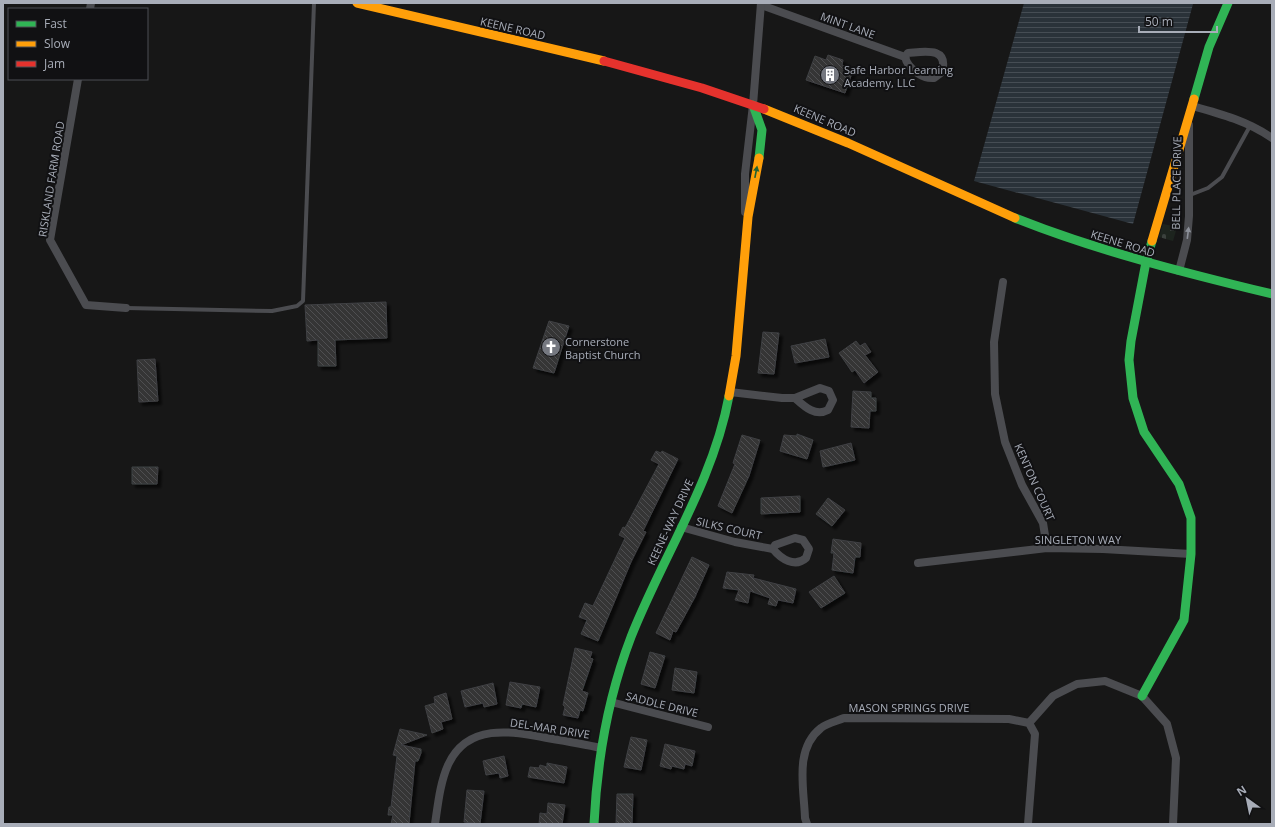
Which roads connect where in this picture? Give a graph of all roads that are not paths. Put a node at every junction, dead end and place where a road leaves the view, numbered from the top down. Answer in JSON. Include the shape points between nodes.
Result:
{"nodes":[{"id":1,"x":314,"y":3,"type":"edge"},
{"id":2,"x":357,"y":3,"type":"edge"},
{"id":3,"x":1228,"y":3,"type":"edge"},
{"id":4,"x":761,"y":4,"type":"edge"},
{"id":5,"x":905,"y":58,"type":"junction"},
{"id":6,"x":78,"y":80,"type":"edge"},
{"id":7,"x":753,"y":105,"type":"junction"},
{"id":8,"x":1192,"y":106,"type":"junction"},
{"id":9,"x":1189,"y":118,"type":"junction"},
{"id":10,"x":1251,"y":125,"type":"junction"},
{"id":11,"x":1272,"y":138,"type":"edge"},
{"id":12,"x":1190,"y":195,"type":"junction"},
{"id":13,"x":746,"y":224,"type":"junction"},
{"id":14,"x":1146,"y":262,"type":"junction"},
{"id":15,"x":1179,"y":271,"type":"junction"},
{"id":16,"x":1003,"y":282,"type":"dead end"},
{"id":17,"x":1272,"y":294,"type":"edge"},
{"id":18,"x":126,"y":308,"type":"joint"},
{"id":19,"x":730,"y":392,"type":"junction"},
{"id":20,"x":795,"y":398,"type":"dead end"},
{"id":21,"x":681,"y":527,"type":"junction"},
{"id":22,"x":1047,"y":548,"type":"junction"},
{"id":23,"x":773,"y":549,"type":"dead end"},
{"id":24,"x":1191,"y":554,"type":"junction"},
{"id":25,"x":918,"y":563,"type":"dead end"},
{"id":26,"x":1142,"y":696,"type":"junction"},
{"id":27,"x":612,"y":702,"type":"junction"},
{"id":28,"x":1029,"y":723,"type":"junction"},
{"id":29,"x":708,"y":727,"type":"dead end"},
{"id":30,"x":601,"y":748,"type":"junction"},
{"id":31,"x":435,"y":824,"type":"edge"},
{"id":32,"x":594,"y":824,"type":"edge"},
{"id":33,"x":806,"y":824,"type":"edge"},
{"id":34,"x":1028,"y":824,"type":"edge"},
{"id":35,"x":1174,"y":824,"type":"edge"}],
"edges":[{"from":1,"to":18,"type":"lane","via":[[303,302],[297,306],[272,311]]},
{"from":2,"to":7,"type":"street","name":"KEENE ROAD","via":[[635,70]]},
{"from":3,"to":8,"type":"street","name":"BELL PLACE DRIVE","via":[[1211,42]]},
{"from":4,"to":5,"type":"street","name":"MINT LANE"},
{"from":4,"to":7,"type":"street"},
{"from":5,"to":5,"type":"street","name":"MINT LANE","via":[[924,77],[938,76],[943,67],[941,57],[933,52],[908,53]]},
{"from":6,"to":18,"type":"street","name":"RISKLAND FARM ROAD","via":[[50,240],[86,306]]},
{"from":7,"to":13,"type":"street","name":"KEENE-WAY DRIVE","via":[[745,174]]},
{"from":13,"to":7,"type":"street","name":"KEENE-WAY DRIVE","one_way":true,"via":[[763,131]]},
{"from":7,"to":14,"type":"street","name":"KEENE ROAD","via":[[804,124],[1008,215],[1083,243]]},
{"from":8,"to":9,"type":"street","name":"BELL PLACE DRIVE"},
{"from":8,"to":10,"type":"street"},
{"from":9,"to":12,"type":"street","name":"BELL PLACE DRIVE"},
{"from":9,"to":14,"type":"street","name":"BELL PLACE DRIVE"},
{"from":10,"to":11,"type":"street"},
{"from":10,"to":12,"type":"lane","via":[[1222,177],[1208,188]]},
{"from":15,"to":12,"type":"street","name":"BELL PLACE DRIVE","one_way":true,"via":[[1187,240]]},
{"from":13,"to":19,"type":"street","name":"KEENE-WAY DRIVE"},
{"from":14,"to":15,"type":"street","name":"KEENE ROAD"},
{"from":14,"to":24,"type":"street","name":"BELL PLACE DRIVE","via":[[1130,353],[1133,398],[1144,432],[1179,484],[1191,518]]},
{"from":15,"to":17,"type":"street","name":"KEENE ROAD"},
{"from":16,"to":22,"type":"street","name":"KENTON COURT","via":[[994,342],[995,394],[1005,442],[1022,485],[1043,523]]},
{"from":19,"to":20,"type":"street"},
{"from":19,"to":21,"type":"street","name":"KEENE-WAY DRIVE","via":[[725,418],[711,460]]},
{"from":21,"to":23,"type":"street","name":"SILKS COURT","via":[[735,542]]},
{"from":21,"to":27,"type":"street","name":"KEENE-WAY DRIVE","via":[[631,638]]},
{"from":22,"to":24,"type":"street","name":"SINGLETON WAY"},
{"from":22,"to":25,"type":"street","name":"SINGLETON WAY"},
{"from":24,"to":26,"type":"street","name":"BELL PLACE DRIVE","via":[[1184,620]]},
{"from":26,"to":28,"type":"street","via":[[1105,681],[1077,684],[1053,696]]},
{"from":26,"to":35,"type":"street","via":[[1167,724],[1176,758]]},
{"from":27,"to":29,"type":"street","name":"SADDLE DRIVE"},
{"from":27,"to":30,"type":"street","name":"KEENE-WAY DRIVE"},
{"from":28,"to":33,"type":"street","name":"MASON SPRINGS DRIVE","via":[[1009,719],[844,718],[822,727],[808,741],[803,755]]},
{"from":28,"to":34,"type":"street","via":[[1035,734]]},
{"from":30,"to":31,"type":"street","name":"DEL-MAR DRIVE","via":[[509,732],[478,736],[461,747],[448,764]]},
{"from":30,"to":32,"type":"street","name":"KEENE-WAY DRIVE","via":[[594,800]]}]}
